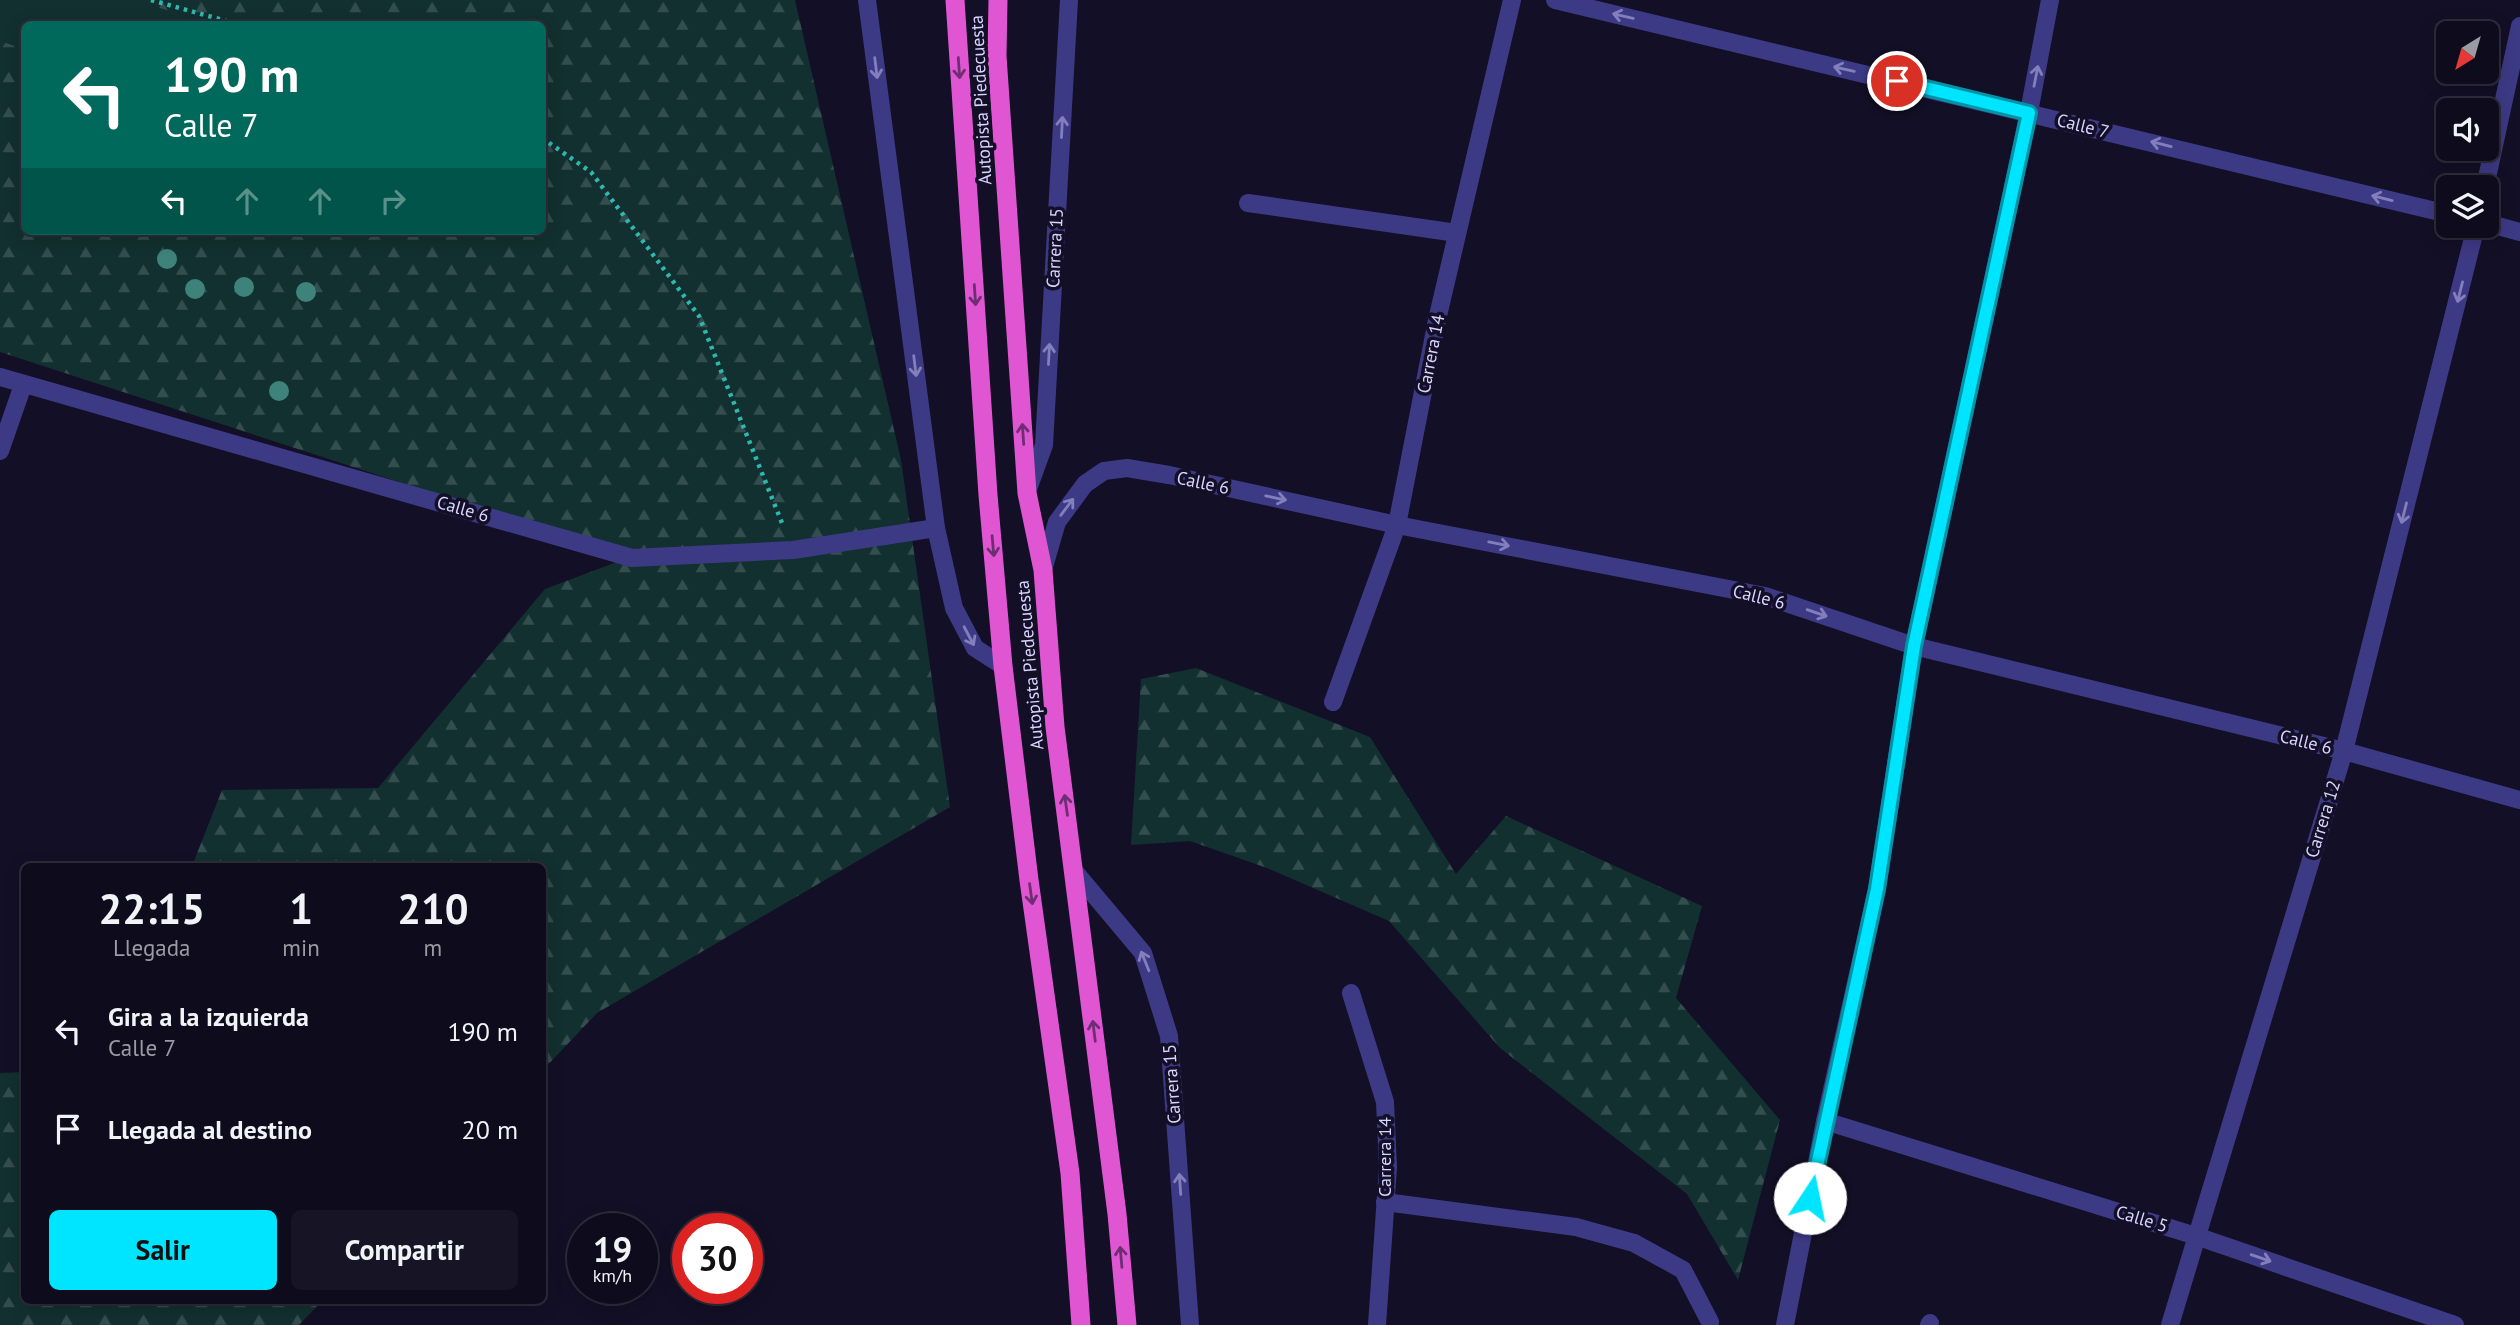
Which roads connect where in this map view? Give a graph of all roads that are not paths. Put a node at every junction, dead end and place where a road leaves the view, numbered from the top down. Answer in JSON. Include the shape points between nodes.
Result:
{"nodes":[{"id":1,"x":867,"y":0,"type":"edge"},
{"id":2,"x":955,"y":0,"type":"edge"},
{"id":3,"x":998,"y":0,"type":"edge"},
{"id":4,"x":1069,"y":0,"type":"edge"},
{"id":5,"x":1512,"y":0,"type":"edge"},
{"id":6,"x":1555,"y":0,"type":"edge"},
{"id":7,"x":2050,"y":0,"type":"edge"},
{"id":8,"x":2520,"y":26,"type":"edge"},
{"id":9,"x":2029,"y":113,"type":"junction"},
{"id":10,"x":2488,"y":175,"type":"edge"},
{"id":11,"x":1248,"y":203,"type":"dead end"},
{"id":12,"x":2436,"y":211,"type":"edge"},
{"id":13,"x":2499,"y":226,"type":"edge"},
{"id":14,"x":2520,"y":232,"type":"edge"},
{"id":15,"x":1457,"y":233,"type":"junction"},
{"id":16,"x":2473,"y":238,"type":"edge"},
{"id":17,"x":0,"y":377,"type":"edge"},
{"id":18,"x":23,"y":385,"type":"junction"},
{"id":19,"x":0,"y":451,"type":"edge"},
{"id":20,"x":1027,"y":493,"type":"junction"},
{"id":21,"x":1397,"y":525,"type":"junction"},
{"id":22,"x":936,"y":528,"type":"junction"},
{"id":23,"x":1043,"y":570,"type":"junction"},
{"id":24,"x":1914,"y":646,"type":"junction"},
{"id":25,"x":1003,"y":666,"type":"junction"},
{"id":26,"x":1333,"y":702,"type":"dead end"},
{"id":27,"x":2344,"y":751,"type":"junction"},
{"id":28,"x":2520,"y":800,"type":"edge"},
{"id":29,"x":1074,"y":872,"type":"junction"},
{"id":30,"x":1351,"y":993,"type":"dead end"},
{"id":31,"x":1825,"y":1121,"type":"junction"},
{"id":32,"x":1385,"y":1202,"type":"junction"},
{"id":33,"x":2196,"y":1236,"type":"junction"},
{"id":34,"x":1710,"y":1321,"type":"dead end"},
{"id":35,"x":1081,"y":1325,"type":"edge"},
{"id":36,"x":1126,"y":1325,"type":"edge"},
{"id":37,"x":1190,"y":1325,"type":"edge"},
{"id":38,"x":1377,"y":1325,"type":"edge"},
{"id":39,"x":1785,"y":1325,"type":"edge"},
{"id":40,"x":2170,"y":1325,"type":"edge"},
{"id":41,"x":2455,"y":1325,"type":"edge"}],
"edges":[{"from":1,"to":22,"type":"street","one_way":true},
{"from":2,"to":25,"type":"highway","name":"Autopista Piedecuesta","one_way":true},
{"from":20,"to":3,"type":"highway","name":"Autopista Piedecuesta","one_way":true,"via":[[997,56]]},
{"from":20,"to":4,"type":"street","name":"Carrera 15","one_way":true,"via":[[1044,445]]},
{"from":5,"to":15,"type":"street","name":"Carrera 14"},
{"from":9,"to":6,"type":"street","name":"Calle 7","one_way":true},
{"from":9,"to":7,"type":"street","one_way":true},
{"from":8,"to":10,"type":"street"},
{"from":12,"to":9,"type":"street","name":"Calle 7","one_way":true},
{"from":9,"to":24,"type":"street"},
{"from":11,"to":15,"type":"street"},
{"from":13,"to":14,"type":"street"},
{"from":15,"to":21,"type":"street","name":"Carrera 14"},
{"from":16,"to":27,"type":"street","name":"Carrera 12","one_way":true},
{"from":17,"to":18,"type":"street","name":"Calle 6"},
{"from":18,"to":19,"type":"street"},
{"from":18,"to":22,"type":"street","name":"Calle 6","via":[[632,558],[793,550]]},
{"from":20,"to":23,"type":"highway","name":"Autopista Piedecuesta"},
{"from":23,"to":21,"type":"street","name":"Calle 6","one_way":true,"via":[[1057,522],[1085,484],[1104,471],[1127,468]]},
{"from":21,"to":24,"type":"street","name":"Calle 6","one_way":true,"via":[[1765,596]]},
{"from":21,"to":26,"type":"street","name":"Carrera 14"},
{"from":22,"to":25,"type":"street","one_way":true,"via":[[954,608],[975,648]]},
{"from":29,"to":23,"type":"highway","name":"Autopista Piedecuesta","one_way":true,"via":[[1055,727]]},
{"from":24,"to":27,"type":"street","name":"Calle 6"},
{"from":24,"to":31,"type":"street","via":[[1877,889]]},
{"from":25,"to":35,"type":"highway","name":"Autopista Piedecuesta","one_way":true,"via":[[1070,1173]]},
{"from":27,"to":28,"type":"street","name":"Calle 6"},
{"from":27,"to":33,"type":"street","name":"Carrera 12"},
{"from":36,"to":29,"type":"highway","name":"Autopista Piedecuesta","one_way":true,"via":[[1117,1214]]},
{"from":37,"to":29,"type":"street","name":"Carrera 15","one_way":true,"via":[[1169,1036],[1143,953]]},
{"from":30,"to":32,"type":"street","name":"Carrera 14","via":[[1385,1102]]},
{"from":31,"to":33,"type":"street","name":"Calle 5"},
{"from":31,"to":39,"type":"street"},
{"from":32,"to":34,"type":"street","via":[[1576,1227],[1634,1243],[1683,1270]]},
{"from":32,"to":38,"type":"street","name":"Carrera 14"},
{"from":33,"to":40,"type":"street","name":"Carrera 12"},
{"from":33,"to":41,"type":"street","name":"Calle 5","one_way":true}]}
